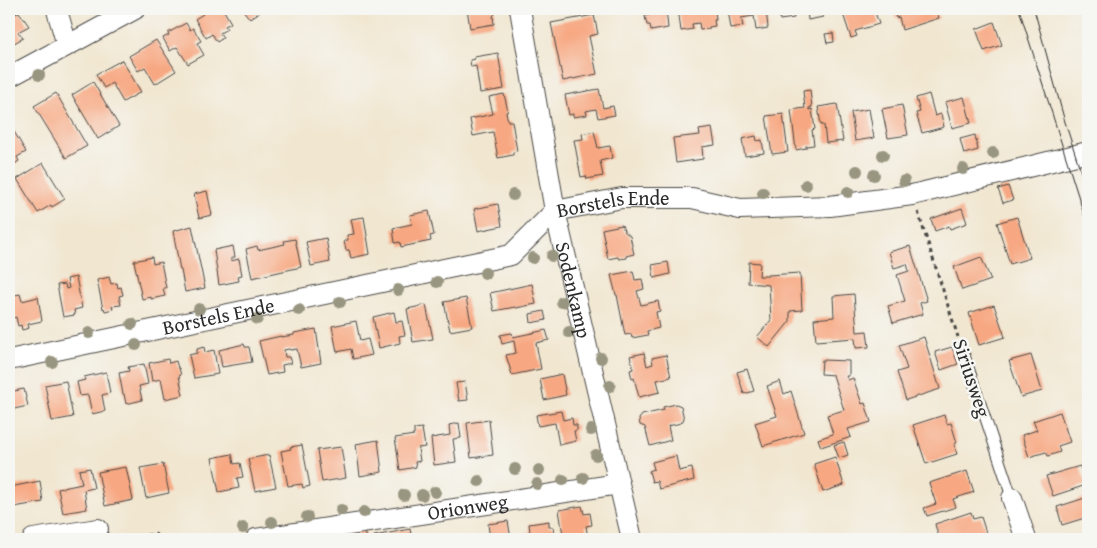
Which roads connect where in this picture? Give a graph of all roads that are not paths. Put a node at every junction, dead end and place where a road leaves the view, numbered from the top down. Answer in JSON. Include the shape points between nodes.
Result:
{"nodes":[{"id":1,"x":57,"y":9,"type":"edge"},
{"id":2,"x":135,"y":9,"type":"edge"},
{"id":3,"x":520,"y":9,"type":"edge"},
{"id":4,"x":67,"y":45,"type":"junction"},
{"id":5,"x":9,"y":77,"type":"edge"},
{"id":6,"x":1088,"y":152,"type":"edge"},
{"id":7,"x":556,"y":211,"type":"junction"},
{"id":8,"x":962,"y":348,"type":"road end"},
{"id":9,"x":9,"y":360,"type":"edge"},
{"id":10,"x":619,"y":484,"type":"junction"},
{"id":11,"x":1012,"y":498,"type":"joint"},
{"id":12,"x":106,"y":534,"type":"edge"},
{"id":13,"x":33,"y":539,"type":"edge"},
{"id":14,"x":256,"y":539,"type":"edge"},
{"id":15,"x":632,"y":539,"type":"edge"},
{"id":16,"x":1026,"y":539,"type":"edge"}],
"edges":[{"from":1,"to":4,"type":"street"},
{"from":2,"to":4,"type":"street"},
{"from":3,"to":7,"type":"street","name":"Sodenkamp"},
{"from":4,"to":5,"type":"street"},
{"from":6,"to":7,"type":"street","name":"Borstels Ende","via":[[912,195],[830,206],[740,209],[692,198],[622,198]]},
{"from":7,"to":9,"type":"street","name":"Borstels Ende","via":[[511,255]]},
{"from":7,"to":10,"type":"street","name":"Sodenkamp"},
{"from":8,"to":11,"type":"lane","name":"Siriusweg"},
{"from":10,"to":14,"type":"street","name":"Orionweg"},
{"from":10,"to":15,"type":"street","name":"Sodenkamp"},
{"from":11,"to":16,"type":"street","name":"Siriusweg"},
{"from":12,"to":13,"type":"street"}]}
